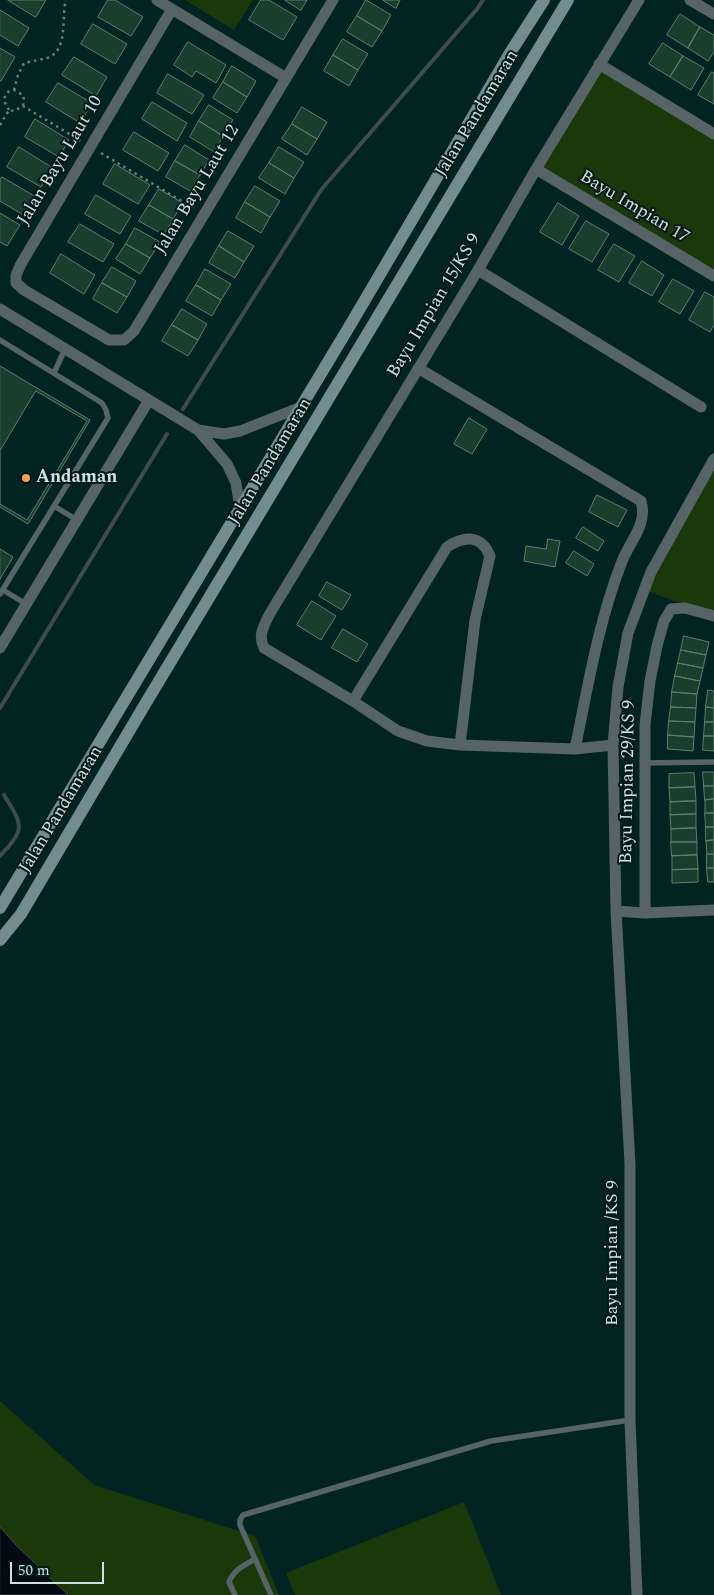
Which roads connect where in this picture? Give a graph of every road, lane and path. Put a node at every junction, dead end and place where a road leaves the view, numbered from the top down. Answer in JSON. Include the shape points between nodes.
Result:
{"nodes":[{"id":1,"x":66,"y":0,"type":"edge"},
{"id":2,"x":157,"y":0,"type":"edge"},
{"id":3,"x":333,"y":0,"type":"edge"},
{"id":4,"x":544,"y":0,"type":"edge"},
{"id":5,"x":568,"y":0,"type":"edge"},
{"id":6,"x":639,"y":0,"type":"edge"},
{"id":7,"x":690,"y":0,"type":"edge"},
{"id":8,"x":172,"y":9,"type":"junction"},
{"id":9,"x":714,"y":14,"type":"edge"},
{"id":10,"x":599,"y":64,"type":"junction"},
{"id":11,"x":286,"y":78,"type":"junction"},
{"id":12,"x":14,"y":90,"type":"junction"},
{"id":13,"x":0,"y":92,"type":"edge"},
{"id":14,"x":5,"y":95,"type":"junction"},
{"id":15,"x":23,"y":106,"type":"dead end"},
{"id":16,"x":9,"y":110,"type":"dead end"},
{"id":17,"x":714,"y":134,"type":"edge"},
{"id":18,"x":536,"y":169,"type":"junction"},
{"id":19,"x":478,"y":270,"type":"junction"},
{"id":20,"x":714,"y":276,"type":"edge"},
{"id":21,"x":0,"y":309,"type":"edge"},
{"id":22,"x":66,"y":315,"type":"joint"},
{"id":23,"x":0,"y":340,"type":"edge"},
{"id":24,"x":65,"y":349,"type":"junction"},
{"id":25,"x":418,"y":368,"type":"junction"},
{"id":26,"x":54,"y":373,"type":"junction"},
{"id":27,"x":149,"y":400,"type":"junction"},
{"id":28,"x":301,"y":407,"type":"junction"},
{"id":29,"x":701,"y":407,"type":"dead end"},
{"id":30,"x":198,"y":430,"type":"junction"},
{"id":31,"x":714,"y":460,"type":"edge"},
{"id":32,"x":54,"y":506,"type":"junction"},
{"id":33,"x":240,"y":508,"type":"junction"},
{"id":34,"x":77,"y":520,"type":"junction"},
{"id":35,"x":1,"y":592,"type":"edge"},
{"id":36,"x":26,"y":604,"type":"junction"},
{"id":37,"x":714,"y":616,"type":"edge"},
{"id":38,"x":0,"y":648,"type":"edge"},
{"id":39,"x":353,"y":701,"type":"junction"},
{"id":40,"x":460,"y":745,"type":"junction"},
{"id":41,"x":613,"y":745,"type":"junction"},
{"id":42,"x":575,"y":749,"type":"junction"},
{"id":43,"x":714,"y":762,"type":"edge"},
{"id":44,"x":644,"y":763,"type":"junction"},
{"id":45,"x":0,"y":908,"type":"edge"},
{"id":46,"x":714,"y":910,"type":"edge"},
{"id":47,"x":616,"y":911,"type":"junction"},
{"id":48,"x":645,"y":913,"type":"junction"},
{"id":49,"x":0,"y":940,"type":"edge"},
{"id":50,"x":630,"y":1420,"type":"junction"},
{"id":51,"x":255,"y":1559,"type":"junction"},
{"id":52,"x":235,"y":1595,"type":"edge"},
{"id":53,"x":270,"y":1595,"type":"edge"},
{"id":54,"x":637,"y":1595,"type":"edge"}],
"edges":[{"from":1,"to":12,"type":"path","via":[[59,49],[49,57],[24,63]]},
{"from":2,"to":8,"type":"street"},
{"from":3,"to":11,"type":"street","name":"Jalan Bayu Laut 12"},
{"from":4,"to":28,"type":"main road","name":"Jalan Pandamaran","via":[[510,52]]},
{"from":5,"to":49,"type":"main road","name":"Jalan Pandamaran","via":[[21,914]]},
{"from":6,"to":10,"type":"street","name":"Bayu Impian 15/KS 9"},
{"from":7,"to":9,"type":"street"},
{"from":8,"to":11,"type":"street"},
{"from":8,"to":22,"type":"street","name":"Jalan Bayu Laut 10","via":[[16,275],[16,283],[24,290]]},
{"from":10,"to":17,"type":"street"},
{"from":10,"to":18,"type":"street","name":"Bayu Impian 15/KS 9"},
{"from":11,"to":22,"type":"street","name":"Jalan Bayu Laut 12","via":[[134,331],[124,340],[109,340]]},
{"from":12,"to":14,"type":"path"},
{"from":12,"to":15,"type":"path","via":[[23,95]]},
{"from":13,"to":14,"type":"path"},
{"from":14,"to":16,"type":"path","via":[[4,101]]},
{"from":18,"to":19,"type":"street","name":"Bayu Impian 15/KS 9"},
{"from":18,"to":20,"type":"street","name":"Bayu Impian 17"},
{"from":19,"to":25,"type":"street","name":"Bayu Impian 15/KS 9"},
{"from":19,"to":29,"type":"street"},
{"from":21,"to":24,"type":"street"},
{"from":23,"to":26,"type":"lane"},
{"from":24,"to":26,"type":"lane"},
{"from":24,"to":27,"type":"street"},
{"from":25,"to":39,"type":"street","name":"Bayu Impian 15/KS 9","via":[[262,630],[264,648]]},
{"from":25,"to":42,"type":"street","via":[[642,500],[643,520],[622,562],[602,620]]},
{"from":26,"to":32,"type":"lane","via":[[102,402],[108,418]]},
{"from":27,"to":30,"type":"street"},
{"from":27,"to":34,"type":"street"},
{"from":28,"to":30,"type":"street","via":[[240,431],[224,434]]},
{"from":28,"to":33,"type":"main road","name":"Jalan Pandamaran"},
{"from":30,"to":33,"type":"street","via":[[226,464],[236,483]]},
{"from":31,"to":41,"type":"street","name":"Bayu Impian /KS 9","via":[[651,572],[628,633],[618,686]]},
{"from":32,"to":34,"type":"lane"},
{"from":32,"to":35,"type":"lane"},
{"from":33,"to":45,"type":"main road","name":"Jalan Pandamaran"},
{"from":34,"to":36,"type":"street"},
{"from":35,"to":36,"type":"lane"},
{"from":36,"to":38,"type":"street"},
{"from":37,"to":44,"type":"street","name":"Bayu Impian 29/KS 9","via":[[677,608],[670,609],[664,621],[650,681]]},
{"from":39,"to":40,"type":"street","via":[[398,731],[427,741]]},
{"from":39,"to":40,"type":"street","via":[[447,547],[460,539],[472,538],[486,546],[490,556],[475,620]]},
{"from":40,"to":42,"type":"street"},
{"from":41,"to":42,"type":"street"},
{"from":41,"to":47,"type":"street","name":"Bayu Impian /KS 9"},
{"from":43,"to":44,"type":"lane"},
{"from":44,"to":48,"type":"street","name":"Bayu Impian 29/KS 9"},
{"from":46,"to":48,"type":"street"},
{"from":47,"to":48,"type":"street"},
{"from":47,"to":50,"type":"street","name":"Bayu Impian /KS 9","via":[[630,1164]]},
{"from":50,"to":51,"type":"lane","via":[[491,1441],[243,1515],[240,1525]]},
{"from":50,"to":54,"type":"street","name":"Bayu Impian /KS 9"},
{"from":51,"to":52,"type":"lane","via":[[231,1576],[229,1582]]},
{"from":51,"to":53,"type":"lane"}]}
